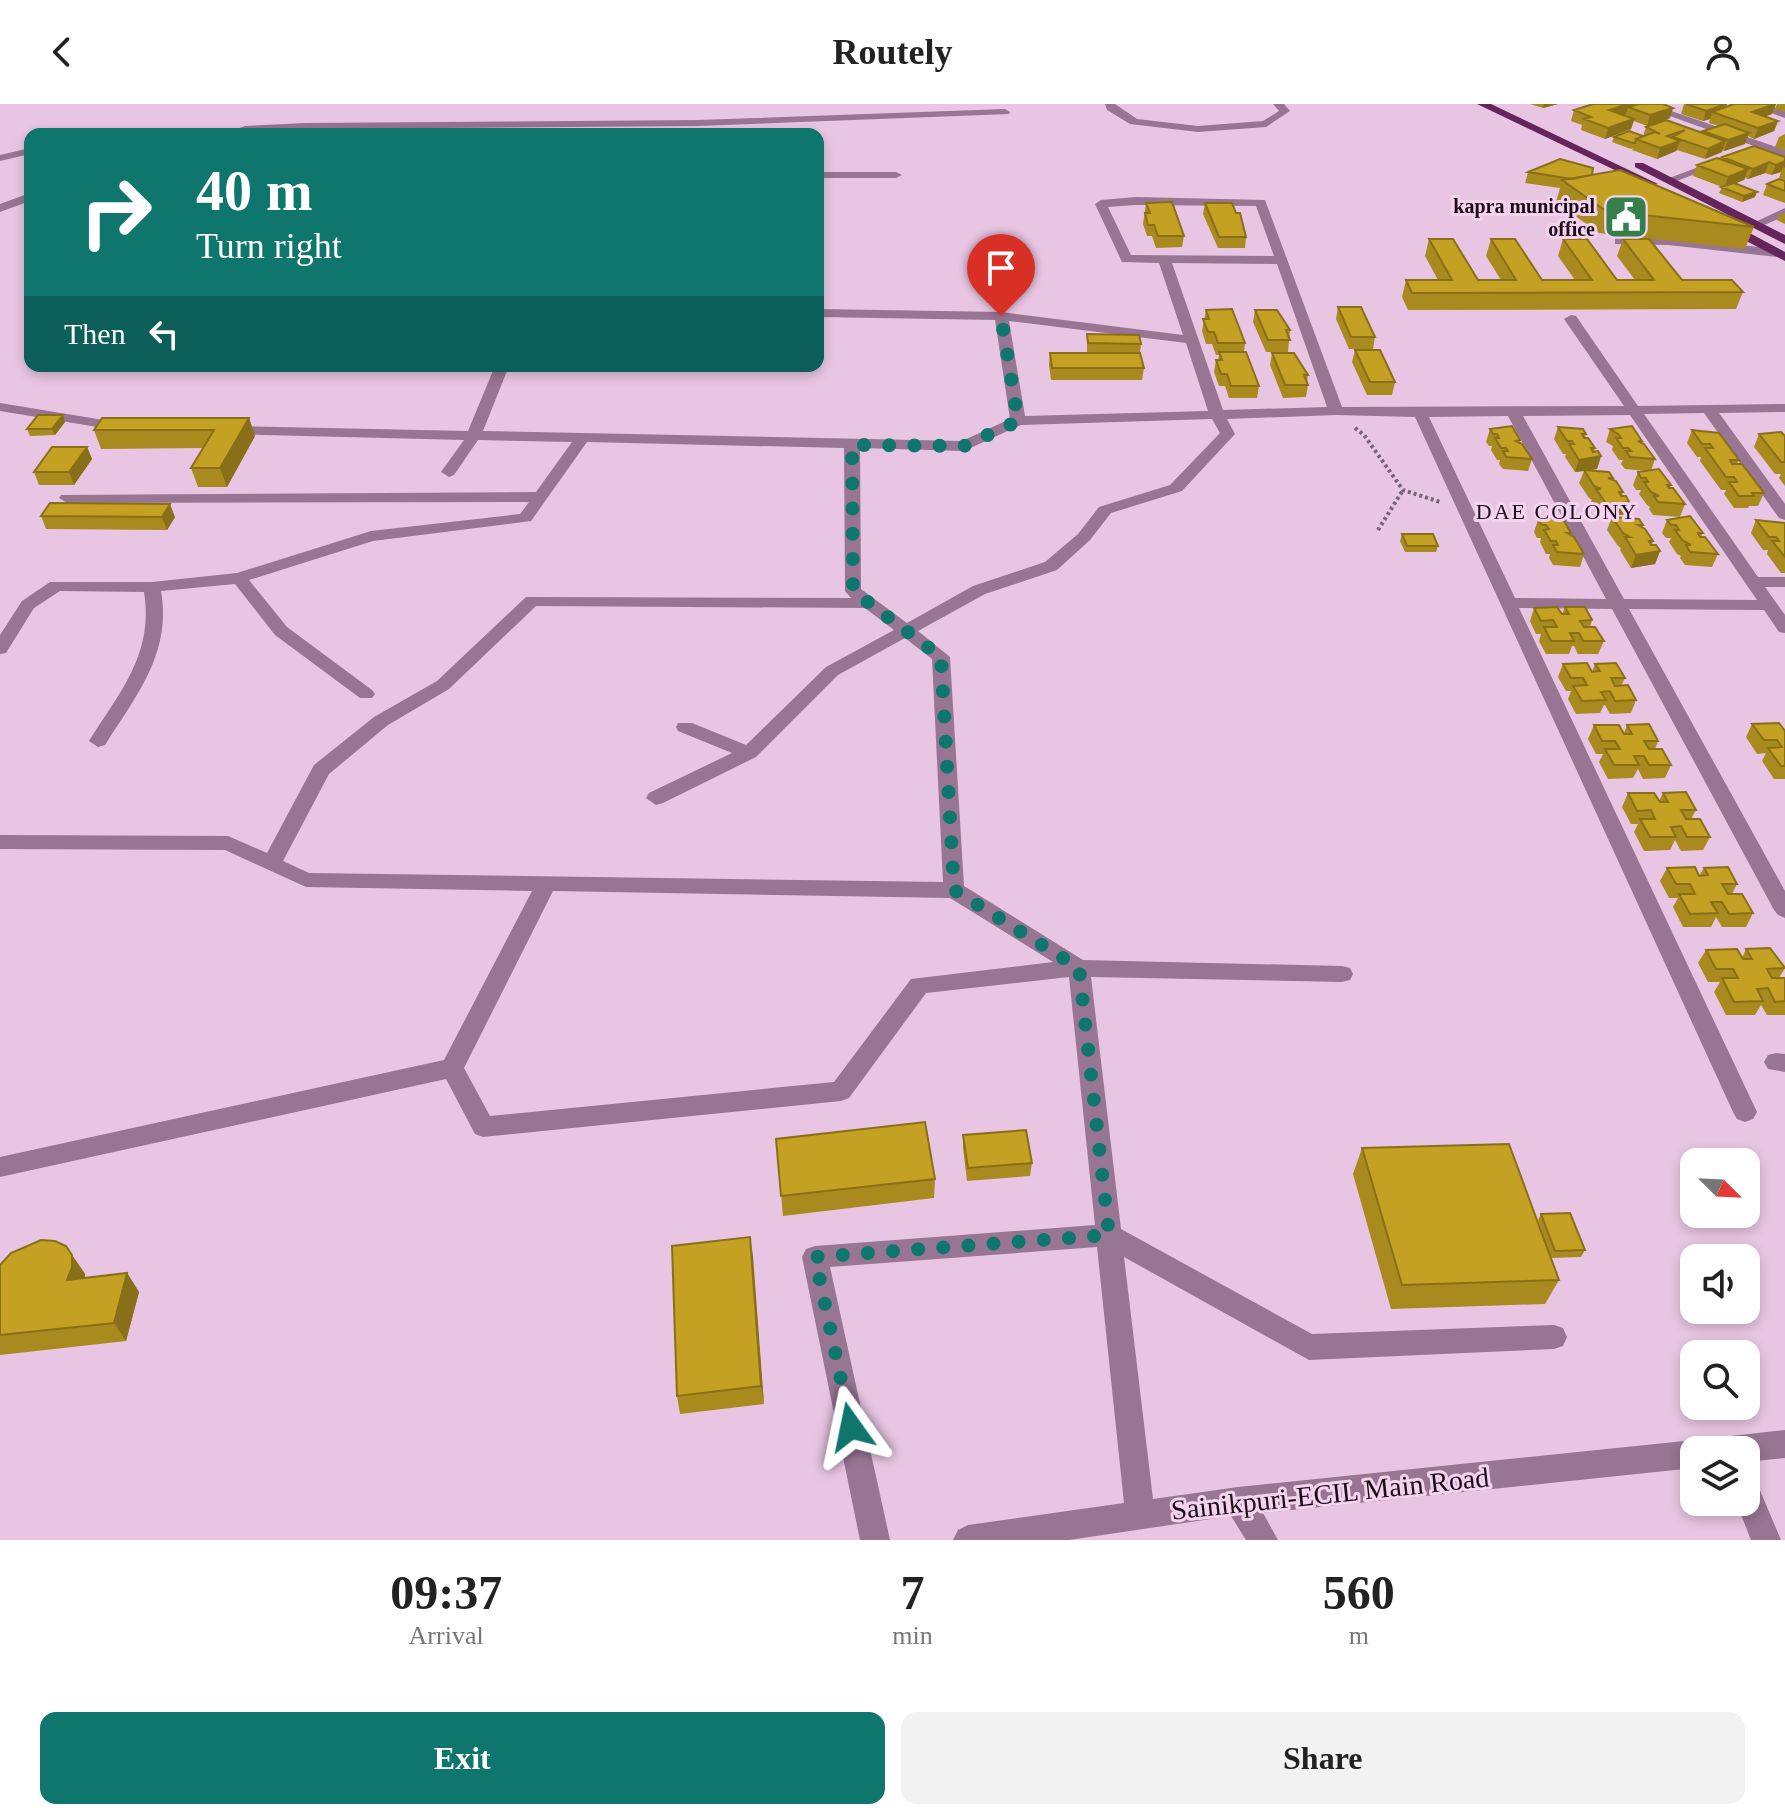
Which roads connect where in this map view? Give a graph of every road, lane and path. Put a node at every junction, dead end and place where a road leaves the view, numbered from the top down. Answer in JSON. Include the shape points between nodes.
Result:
{"nodes":[{"id":1,"x":1110,"y":104,"type":"edge"},
{"id":2,"x":1278,"y":104,"type":"edge"},
{"id":3,"x":1482,"y":104,"type":"edge"},
{"id":4,"x":1508,"y":104,"type":"edge"},
{"id":5,"x":1641,"y":104,"type":"edge"},
{"id":6,"x":1752,"y":104,"type":"edge"},
{"id":7,"x":1005,"y":112,"type":"dead end"},
{"id":8,"x":1785,"y":115,"type":"edge"},
{"id":9,"x":265,"y":128,"type":"edge"},
{"id":10,"x":697,"y":128,"type":"edge"},
{"id":11,"x":1785,"y":138,"type":"edge"},
{"id":12,"x":1763,"y":147,"type":"junction"},
{"id":13,"x":24,"y":152,"type":"edge"},
{"id":14,"x":1749,"y":152,"type":"edge"},
{"id":15,"x":1785,"y":154,"type":"edge"},
{"id":16,"x":1736,"y":156,"type":"edge"},
{"id":17,"x":0,"y":158,"type":"edge"},
{"id":18,"x":824,"y":175,"type":"edge"},
{"id":19,"x":896,"y":175,"type":"dead end"},
{"id":20,"x":1670,"y":180,"type":"junction"},
{"id":21,"x":24,"y":199,"type":"edge"},
{"id":22,"x":0,"y":208,"type":"edge"},
{"id":23,"x":1785,"y":212,"type":"edge"},
{"id":24,"x":1757,"y":224,"type":"junction"},
{"id":25,"x":1785,"y":240,"type":"edge"},
{"id":26,"x":1619,"y":241,"type":"dead end"},
{"id":27,"x":1781,"y":255,"type":"edge"},
{"id":28,"x":1164,"y":259,"type":"junction"},
{"id":29,"x":1281,"y":260,"type":"junction"},
{"id":30,"x":824,"y":313,"type":"edge"},
{"id":31,"x":1001,"y":316,"type":"junction"},
{"id":32,"x":1571,"y":319,"type":"dead end"},
{"id":33,"x":1192,"y":340,"type":"junction"},
{"id":34,"x":500,"y":372,"type":"edge"},
{"id":35,"x":0,"y":407,"type":"edge"},
{"id":36,"x":1636,"y":409,"type":"junction"},
{"id":37,"x":1512,"y":410,"type":"junction"},
{"id":38,"x":1709,"y":410,"type":"junction"},
{"id":39,"x":1336,"y":411,"type":"junction"},
{"id":40,"x":1782,"y":411,"type":"edge"},
{"id":41,"x":1420,"y":413,"type":"junction"},
{"id":42,"x":1217,"y":415,"type":"junction"},
{"id":43,"x":1018,"y":421,"type":"junction"},
{"id":44,"x":139,"y":427,"type":"edge"},
{"id":45,"x":202,"y":429,"type":"edge"},
{"id":46,"x":473,"y":437,"type":"junction"},
{"id":47,"x":582,"y":439,"type":"junction"},
{"id":48,"x":852,"y":445,"type":"junction"},
{"id":49,"x":449,"y":472,"type":"dead end"},
{"id":50,"x":1403,"y":490,"type":"junction"},
{"id":51,"x":538,"y":497,"type":"junction"},
{"id":52,"x":67,"y":498,"type":"dead end"},
{"id":53,"x":1464,"y":510,"type":"junction"},
{"id":54,"x":1785,"y":515,"type":"edge"},
{"id":55,"x":1378,"y":530,"type":"dead end"},
{"id":56,"x":239,"y":578,"type":"junction"},
{"id":57,"x":1754,"y":582,"type":"junction"},
{"id":58,"x":1785,"y":582,"type":"edge"},
{"id":59,"x":152,"y":587,"type":"junction"},
{"id":60,"x":1616,"y":602,"type":"junction"},
{"id":61,"x":870,"y":603,"type":"junction"},
{"id":62,"x":1508,"y":603,"type":"junction"},
{"id":63,"x":1770,"y":605,"type":"junction"},
{"id":64,"x":1785,"y":628,"type":"edge"},
{"id":65,"x":905,"y":630,"type":"junction"},
{"id":66,"x":0,"y":649,"type":"edge"},
{"id":67,"x":366,"y":694,"type":"dead end"},
{"id":68,"x":685,"y":727,"type":"dead end"},
{"id":69,"x":98,"y":741,"type":"dead end"},
{"id":70,"x":749,"y":753,"type":"junction"},
{"id":71,"x":656,"y":798,"type":"dead end"},
{"id":72,"x":0,"y":842,"type":"edge"},
{"id":73,"x":272,"y":863,"type":"junction"},
{"id":74,"x":547,"y":883,"type":"junction"},
{"id":75,"x":954,"y":890,"type":"junction"},
{"id":76,"x":1785,"y":910,"type":"edge"},
{"id":77,"x":1079,"y":968,"type":"junction"},
{"id":78,"x":1342,"y":974,"type":"dead end"},
{"id":79,"x":452,"y":1068,"type":"junction"},
{"id":80,"x":1745,"y":1112,"type":"dead end"},
{"id":81,"x":0,"y":1167,"type":"edge"},
{"id":82,"x":1109,"y":1235,"type":"junction"},
{"id":83,"x":1554,"y":1337,"type":"dead end"},
{"id":84,"x":1785,"y":1444,"type":"edge"},
{"id":85,"x":1760,"y":1447,"type":"edge"},
{"id":86,"x":1680,"y":1455,"type":"edge"},
{"id":87,"x":1238,"y":1501,"type":"junction"},
{"id":88,"x":1140,"y":1515,"type":"junction"},
{"id":89,"x":1756,"y":1516,"type":"edge"},
{"id":90,"x":875,"y":1540,"type":"edge"},
{"id":91,"x":968,"y":1540,"type":"edge"},
{"id":92,"x":1263,"y":1540,"type":"edge"},
{"id":93,"x":1766,"y":1540,"type":"edge"}],
"edges":[{"from":1,"to":2,"type":"street","via":[[1134,122],[1198,129],[1266,124],[1285,111]]},
{"from":3,"to":27,"type":"main road","via":[[1653,185]]},
{"from":4,"to":20,"type":"main road"},
{"from":5,"to":12,"type":"street"},
{"from":6,"to":8,"type":"street"},
{"from":7,"to":10,"type":"street"},
{"from":9,"to":10,"type":"street"},
{"from":11,"to":12,"type":"street"},
{"from":12,"to":14,"type":"street"},
{"from":12,"to":15,"type":"street"},
{"from":13,"to":17,"type":"street"},
{"from":16,"to":20,"type":"street"},
{"from":18,"to":19,"type":"street"},
{"from":20,"to":24,"type":"main road"},
{"from":21,"to":22,"type":"street"},
{"from":23,"to":24,"type":"street"},
{"from":24,"to":25,"type":"main road"},
{"from":26,"to":27,"type":"street","via":[[1668,241]]},
{"from":28,"to":29,"type":"street"},
{"from":28,"to":29,"type":"street","via":[[1126,259],[1101,204],[1261,203]]},
{"from":28,"to":33,"type":"street"},
{"from":29,"to":39,"type":"street"},
{"from":30,"to":31,"type":"street"},
{"from":31,"to":33,"type":"street"},
{"from":31,"to":43,"type":"street"},
{"from":32,"to":36,"type":"street"},
{"from":33,"to":42,"type":"street"},
{"from":34,"to":46,"type":"street"},
{"from":35,"to":44,"type":"street"},
{"from":36,"to":37,"type":"street"},
{"from":36,"to":38,"type":"street"},
{"from":36,"to":57,"type":"street"},
{"from":37,"to":41,"type":"street"},
{"from":37,"to":60,"type":"street"},
{"from":38,"to":40,"type":"street"},
{"from":38,"to":54,"type":"street"},
{"from":39,"to":41,"type":"street"},
{"from":39,"to":42,"type":"street"},
{"from":39,"to":50,"type":"path","via":[[1364,435]]},
{"from":41,"to":53,"type":"street"},
{"from":42,"to":43,"type":"street"},
{"from":42,"to":65,"type":"street","via":[[1228,434],[1176,488],[1105,510],[1051,566],[979,590]]},
{"from":43,"to":48,"type":"street","via":[[964,446]]},
{"from":45,"to":46,"type":"street"},
{"from":46,"to":47,"type":"street"},
{"from":46,"to":49,"type":"street"},
{"from":47,"to":48,"type":"street"},
{"from":47,"to":51,"type":"street"},
{"from":48,"to":61,"type":"street","via":[[853,591]]},
{"from":50,"to":53,"type":"path"},
{"from":50,"to":55,"type":"path"},
{"from":51,"to":52,"type":"street"},
{"from":51,"to":56,"type":"street","via":[[525,518],[371,536]]},
{"from":53,"to":62,"type":"street"},
{"from":56,"to":59,"type":"street"},
{"from":56,"to":67,"type":"street","via":[[281,631]]},
{"from":57,"to":58,"type":"street"},
{"from":57,"to":63,"type":"street"},
{"from":59,"to":66,"type":"street","via":[[56,586],[28,605]]},
{"from":59,"to":69,"type":"street","via":[[157,618],[142,673]]},
{"from":60,"to":62,"type":"street"},
{"from":60,"to":63,"type":"street"},
{"from":60,"to":76,"type":"street"},
{"from":61,"to":65,"type":"street"},
{"from":61,"to":73,"type":"street","via":[[532,601],[443,685],[381,721],[321,770]]},
{"from":62,"to":80,"type":"street"},
{"from":63,"to":64,"type":"street"},
{"from":65,"to":70,"type":"street","via":[[832,671]]},
{"from":65,"to":75,"type":"street","via":[[941,657]]},
{"from":68,"to":70,"type":"street"},
{"from":70,"to":71,"type":"street"},
{"from":72,"to":73,"type":"street","via":[[228,843]]},
{"from":73,"to":74,"type":"street","via":[[306,880]]},
{"from":74,"to":75,"type":"street"},
{"from":74,"to":79,"type":"street"},
{"from":75,"to":77,"type":"street"},
{"from":77,"to":78,"type":"street"},
{"from":77,"to":79,"type":"street","via":[[919,985],[841,1091],[483,1127]]},
{"from":77,"to":82,"type":"street"},
{"from":79,"to":81,"type":"street"},
{"from":82,"to":83,"type":"street","via":[[1309,1347]]},
{"from":82,"to":88,"type":"street"},
{"from":82,"to":90,"type":"street","via":[[815,1257]]},
{"from":84,"to":85,"type":"street"},
{"from":86,"to":87,"type":"street","name":"Sainikpuri-ECIL Main Road"},
{"from":87,"to":88,"type":"street","name":"Sainikpuri-ECIL Main Road"},
{"from":87,"to":92,"type":"street"},
{"from":88,"to":91,"type":"street","name":"Sainikpuri-ECIL Main Road"},
{"from":89,"to":93,"type":"street"}]}
